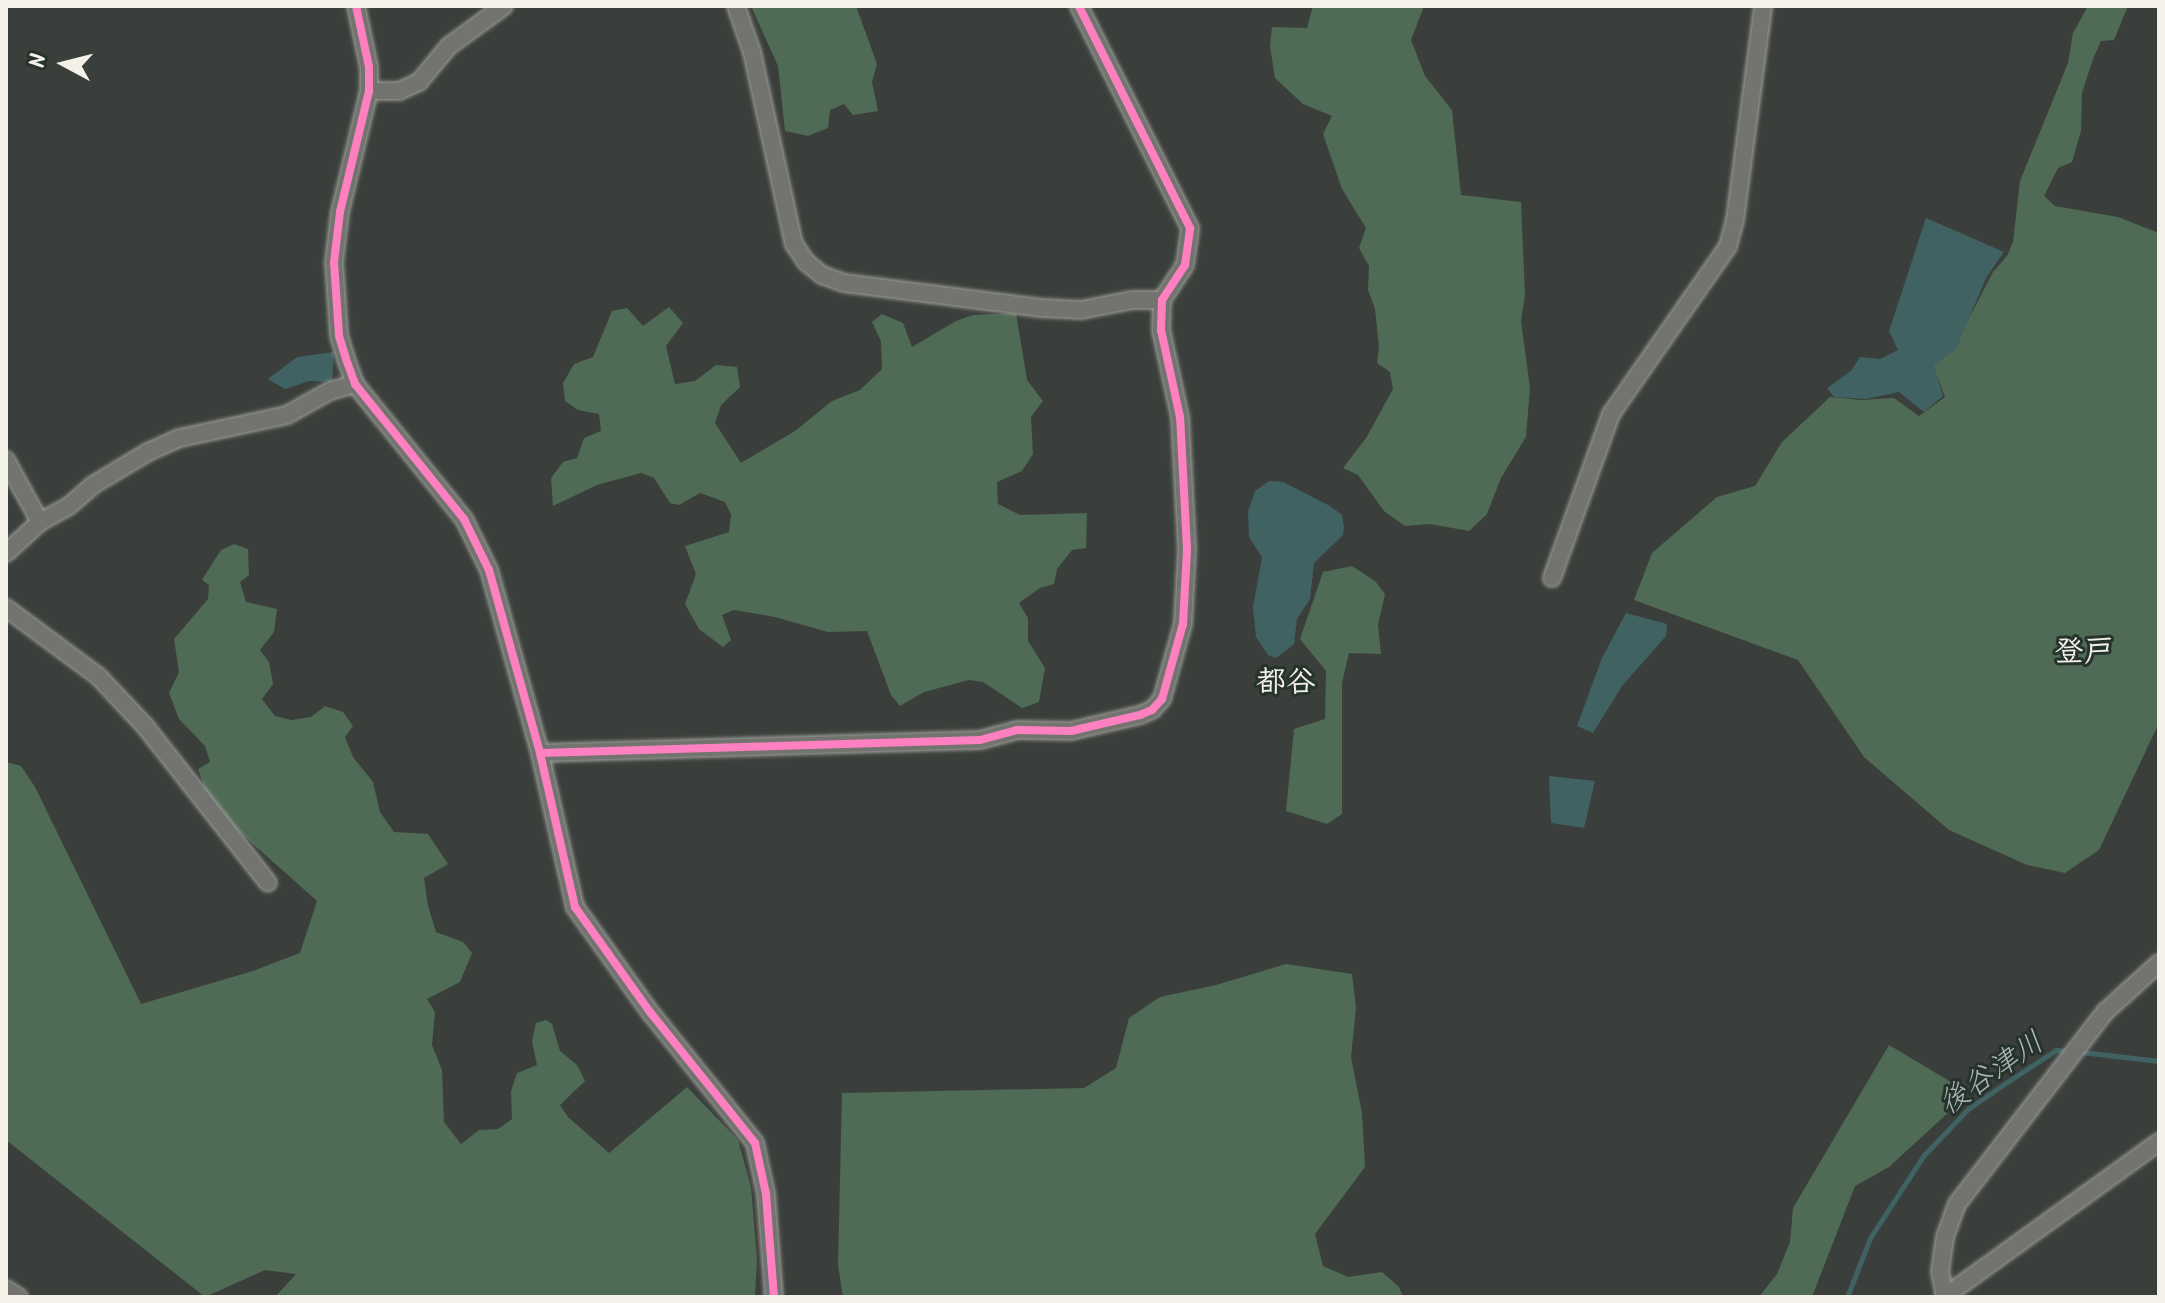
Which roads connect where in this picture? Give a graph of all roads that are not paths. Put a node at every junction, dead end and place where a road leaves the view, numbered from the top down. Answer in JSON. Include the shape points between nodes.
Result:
{"nodes":[{"id":1,"x":356,"y":6,"type":"edge"},
{"id":2,"x":504,"y":6,"type":"edge"},
{"id":3,"x":736,"y":6,"type":"edge"},
{"id":4,"x":1079,"y":6,"type":"edge"},
{"id":5,"x":1763,"y":6,"type":"edge"},
{"id":6,"x":369,"y":91,"type":"junction"},
{"id":7,"x":1162,"y":300,"type":"junction"},
{"id":8,"x":355,"y":384,"type":"junction"},
{"id":9,"x":6,"y":460,"type":"edge"},
{"id":10,"x":40,"y":522,"type":"junction"},
{"id":11,"x":6,"y":553,"type":"edge"},
{"id":12,"x":1552,"y":578,"type":"dead end"},
{"id":13,"x":6,"y":608,"type":"edge"},
{"id":14,"x":540,"y":753,"type":"junction"},
{"id":15,"x":268,"y":883,"type":"dead end"},
{"id":16,"x":2159,"y":963,"type":"edge"},
{"id":17,"x":2159,"y":1142,"type":"edge"},
{"id":18,"x":6,"y":1289,"type":"edge"},
{"id":19,"x":19,"y":1297,"type":"edge"},
{"id":20,"x":774,"y":1297,"type":"edge"},
{"id":21,"x":1945,"y":1297,"type":"edge"}],
"edges":[{"from":1,"to":6,"type":"street"},
{"from":2,"to":6,"type":"street","via":[[449,46],[419,82],[399,91]]},
{"from":3,"to":7,"type":"street","via":[[752,52],[794,244],[822,275],[844,283],[1043,308],[1081,310]]},
{"from":4,"to":7,"type":"street","via":[[1190,228],[1185,265]]},
{"from":5,"to":12,"type":"street","via":[[1728,246],[1611,414]]},
{"from":6,"to":8,"type":"street","via":[[340,212],[334,262],[339,336]]},
{"from":7,"to":14,"type":"street","via":[[1161,330],[1180,417],[1187,571],[1172,671],[1152,710],[1071,731],[1018,730],[980,740]]},
{"from":8,"to":10,"type":"street","via":[[330,391],[287,415],[180,438],[126,464]]},
{"from":8,"to":14,"type":"street","via":[[464,519],[489,570]]},
{"from":9,"to":10,"type":"street"},
{"from":10,"to":11,"type":"street"},
{"from":13,"to":15,"type":"street","via":[[98,676],[145,726]]},
{"from":14,"to":20,"type":"street","via":[[575,907],[650,1012],[755,1143],[766,1194]]},
{"from":16,"to":21,"type":"street","via":[[2105,1012],[1957,1204],[1943,1248]]},
{"from":17,"to":21,"type":"street"},
{"from":18,"to":19,"type":"street"}]}
